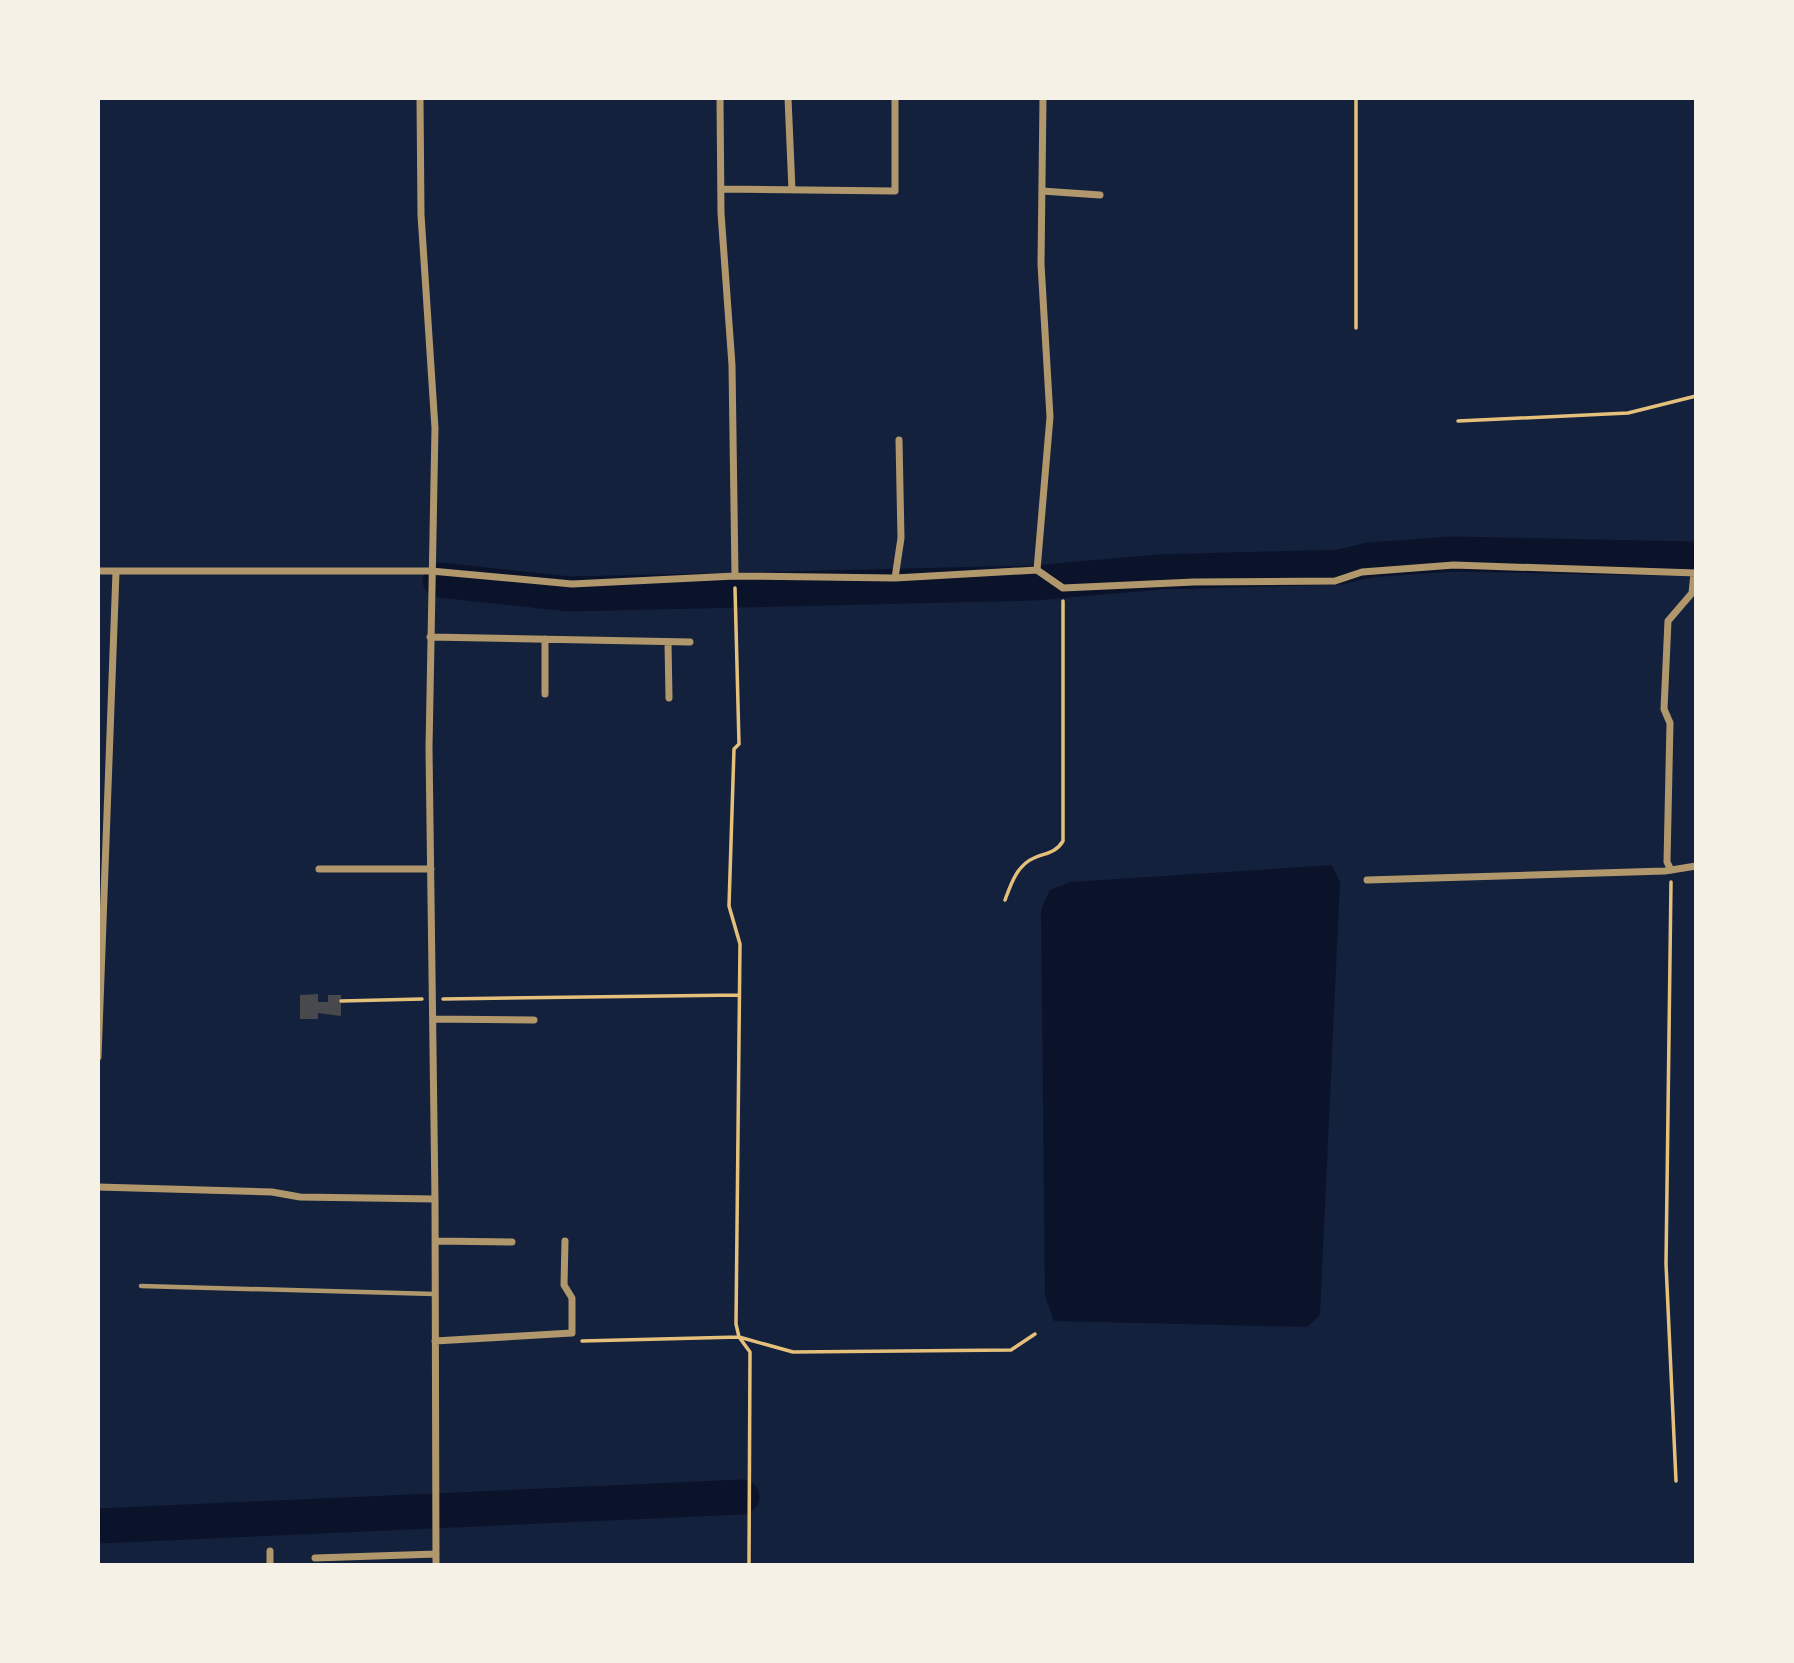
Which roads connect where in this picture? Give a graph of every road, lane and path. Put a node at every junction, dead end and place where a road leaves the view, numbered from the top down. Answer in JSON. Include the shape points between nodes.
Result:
{"nodes":[{"id":1,"x":420,"y":98,"type":"edge"},
{"id":2,"x":720,"y":98,"type":"edge"},
{"id":3,"x":788,"y":98,"type":"edge"},
{"id":4,"x":895,"y":98,"type":"edge"},
{"id":5,"x":1042,"y":98,"type":"edge"},
{"id":6,"x":1356,"y":98,"type":"edge"},
{"id":7,"x":721,"y":189,"type":"junction"},
{"id":8,"x":792,"y":190,"type":"junction"},
{"id":9,"x":1042,"y":191,"type":"junction"},
{"id":10,"x":1100,"y":195,"type":"dead end"},
{"id":11,"x":1356,"y":328,"type":"dead end"},
{"id":12,"x":1696,"y":396,"type":"edge"},
{"id":13,"x":1458,"y":421,"type":"dead end"},
{"id":14,"x":898,"y":440,"type":"dead end"},
{"id":15,"x":98,"y":571,"type":"edge"},
{"id":16,"x":431,"y":571,"type":"junction"},
{"id":17,"x":116,"y":572,"type":"junction"},
{"id":18,"x":1041,"y":572,"type":"junction"},
{"id":19,"x":1695,"y":573,"type":"edge"},
{"id":20,"x":735,"y":576,"type":"junction"},
{"id":21,"x":895,"y":578,"type":"junction"},
{"id":22,"x":1061,"y":586,"type":"junction"},
{"id":23,"x":735,"y":593,"type":"dead end"},
{"id":24,"x":430,"y":637,"type":"junction"},
{"id":25,"x":545,"y":639,"type":"junction"},
{"id":26,"x":668,"y":642,"type":"junction"},
{"id":27,"x":690,"y":642,"type":"dead end"},
{"id":28,"x":545,"y":694,"type":"dead end"},
{"id":29,"x":669,"y":698,"type":"dead end"},
{"id":30,"x":1696,"y":866,"type":"edge"},
{"id":31,"x":319,"y":869,"type":"dead end"},
{"id":32,"x":431,"y":869,"type":"junction"},
{"id":33,"x":1671,"y":870,"type":"junction"},
{"id":34,"x":1367,"y":880,"type":"dead end"},
{"id":35,"x":1006,"y":900,"type":"dead end"},
{"id":36,"x":739,"y":995,"type":"junction"},
{"id":37,"x":432,"y":999,"type":"junction"},
{"id":38,"x":341,"y":1001,"type":"dead end"},
{"id":39,"x":433,"y":1019,"type":"junction"},
{"id":40,"x":534,"y":1020,"type":"dead end"},
{"id":41,"x":98,"y":1057,"type":"edge"},
{"id":42,"x":98,"y":1187,"type":"edge"},
{"id":43,"x":435,"y":1199,"type":"junction"},
{"id":44,"x":435,"y":1241,"type":"junction"},
{"id":45,"x":565,"y":1241,"type":"dead end"},
{"id":46,"x":512,"y":1242,"type":"dead end"},
{"id":47,"x":141,"y":1286,"type":"dead end"},
{"id":48,"x":435,"y":1294,"type":"junction"},
{"id":49,"x":572,"y":1333,"type":"junction"},
{"id":50,"x":1035,"y":1334,"type":"dead end"},
{"id":51,"x":738,"y":1337,"type":"junction"},
{"id":52,"x":435,"y":1341,"type":"junction"},
{"id":53,"x":1676,"y":1481,"type":"dead end"},
{"id":54,"x":270,"y":1551,"type":"dead end"},
{"id":55,"x":436,"y":1554,"type":"junction"},
{"id":56,"x":315,"y":1558,"type":"dead end"},
{"id":57,"x":270,"y":1565,"type":"edge"},
{"id":58,"x":436,"y":1565,"type":"edge"},
{"id":59,"x":749,"y":1565,"type":"edge"}],
"edges":[{"from":1,"to":16,"type":"street","via":[[421,215],[435,428]]},
{"from":2,"to":7,"type":"street"},
{"from":3,"to":8,"type":"street"},
{"from":4,"to":8,"type":"street","via":[[895,191]]},
{"from":5,"to":9,"type":"street"},
{"from":6,"to":11,"type":"path"},
{"from":7,"to":8,"type":"street"},
{"from":7,"to":20,"type":"street","via":[[732,365]]},
{"from":9,"to":10,"type":"street"},
{"from":9,"to":18,"type":"street","via":[[1049,417]]},
{"from":12,"to":13,"type":"path","via":[[1628,413]]},
{"from":14,"to":21,"type":"street","via":[[901,538]]},
{"from":15,"to":17,"type":"street"},
{"from":16,"to":17,"type":"street"},
{"from":16,"to":20,"type":"street","via":[[572,584]]},
{"from":16,"to":24,"type":"street"},
{"from":17,"to":41,"type":"street"},
{"from":18,"to":21,"type":"street"},
{"from":18,"to":22,"type":"street"},
{"from":19,"to":22,"type":"street","via":[[1454,565],[1362,572],[1335,581]]},
{"from":19,"to":33,"type":"street","via":[[1692,593],[1668,621],[1664,709],[1670,723],[1667,862]]},
{"from":20,"to":21,"type":"street"},
{"from":22,"to":35,"type":"path","via":[[1063,841],[1059,848],[1031,859],[1020,869]]},
{"from":23,"to":36,"type":"path","via":[[739,744],[734,749],[729,906],[740,944]]},
{"from":24,"to":25,"type":"street"},
{"from":24,"to":32,"type":"street"},
{"from":25,"to":26,"type":"street"},
{"from":25,"to":28,"type":"street"},
{"from":26,"to":27,"type":"street"},
{"from":26,"to":29,"type":"street"},
{"from":30,"to":33,"type":"street"},
{"from":31,"to":32,"type":"street"},
{"from":32,"to":37,"type":"street"},
{"from":33,"to":34,"type":"street"},
{"from":33,"to":53,"type":"path","via":[[1666,1264]]},
{"from":36,"to":37,"type":"path"},
{"from":36,"to":51,"type":"path"},
{"from":37,"to":38,"type":"path"},
{"from":37,"to":39,"type":"street"},
{"from":39,"to":40,"type":"street"},
{"from":39,"to":43,"type":"street"},
{"from":42,"to":43,"type":"street","via":[[272,1192],[300,1198]]},
{"from":43,"to":44,"type":"street"},
{"from":44,"to":46,"type":"street"},
{"from":44,"to":48,"type":"street"},
{"from":45,"to":49,"type":"street","via":[[564,1285],[572,1298]]},
{"from":47,"to":48,"type":"lane"},
{"from":48,"to":52,"type":"street"},
{"from":49,"to":51,"type":"path","via":[[582,1341]]},
{"from":49,"to":52,"type":"street"},
{"from":50,"to":51,"type":"path","via":[[1012,1350],[793,1352]]},
{"from":51,"to":59,"type":"path","via":[[750,1352]]},
{"from":52,"to":55,"type":"street"},
{"from":54,"to":57,"type":"street"},
{"from":55,"to":56,"type":"street"},
{"from":55,"to":58,"type":"street"}]}
